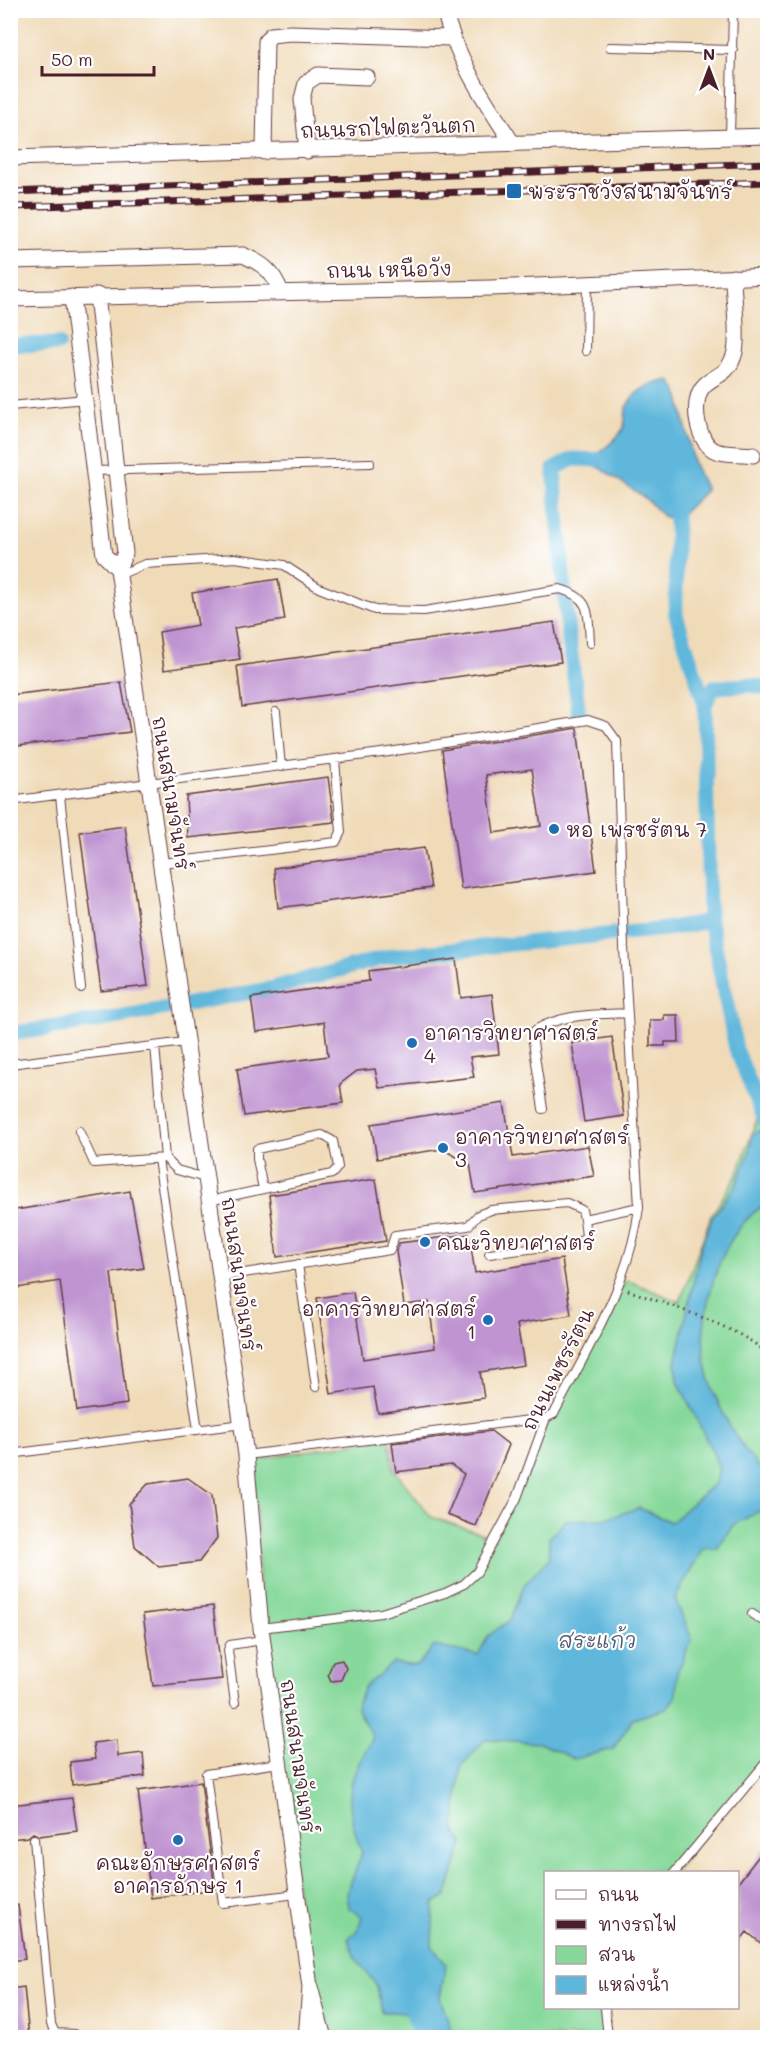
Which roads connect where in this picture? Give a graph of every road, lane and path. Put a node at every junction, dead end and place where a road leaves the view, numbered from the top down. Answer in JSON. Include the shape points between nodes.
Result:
{"nodes":[{"id":1,"x":444,"y":10,"type":"edge"},
{"id":2,"x":733,"y":10,"type":"edge"},
{"id":3,"x":451,"y":38,"type":"junction"},
{"id":4,"x":610,"y":47,"type":"dead end"},
{"id":5,"x":733,"y":50,"type":"junction"},
{"id":6,"x":367,"y":77,"type":"dead end"},
{"id":7,"x":730,"y":136,"type":"junction"},
{"id":8,"x":768,"y":136,"type":"edge"},
{"id":9,"x":513,"y":144,"type":"junction"},
{"id":10,"x":307,"y":151,"type":"junction"},
{"id":11,"x":264,"y":152,"type":"junction"},
{"id":12,"x":10,"y":158,"type":"edge"},
{"id":13,"x":40,"y":158,"type":"junction"},
{"id":14,"x":10,"y":168,"type":"edge"},
{"id":15,"x":10,"y":261,"type":"edge"},
{"id":16,"x":768,"y":276,"type":"edge"},
{"id":17,"x":733,"y":277,"type":"junction"},
{"id":18,"x":587,"y":283,"type":"junction"},
{"id":19,"x":281,"y":292,"type":"junction"},
{"id":20,"x":97,"y":295,"type":"junction"},
{"id":21,"x":72,"y":297,"type":"junction"},
{"id":22,"x":10,"y":299,"type":"edge"},
{"id":23,"x":586,"y":351,"type":"dead end"},
{"id":24,"x":86,"y":399,"type":"junction"},
{"id":25,"x":10,"y":406,"type":"edge"},
{"id":26,"x":753,"y":454,"type":"dead end"},
{"id":27,"x":370,"y":463,"type":"dead end"},
{"id":28,"x":94,"y":471,"type":"junction"},
{"id":29,"x":116,"y":471,"type":"junction"},
{"id":30,"x":118,"y":572,"type":"junction"},
{"id":31,"x":590,"y":643,"type":"dead end"},
{"id":32,"x":276,"y":712,"type":"dead end"},
{"id":33,"x":335,"y":760,"type":"junction"},
{"id":34,"x":281,"y":767,"type":"junction"},
{"id":35,"x":149,"y":785,"type":"junction"},
{"id":36,"x":60,"y":796,"type":"junction"},
{"id":37,"x":10,"y":801,"type":"edge"},
{"id":38,"x":162,"y":863,"type":"junction"},
{"id":39,"x":81,"y":987,"type":"dead end"},
{"id":40,"x":628,"y":1013,"type":"junction"},
{"id":41,"x":185,"y":1042,"type":"junction"},
{"id":42,"x":155,"y":1046,"type":"junction"},
{"id":43,"x":10,"y":1064,"type":"edge"},
{"id":44,"x":543,"y":1109,"type":"dead end"},
{"id":45,"x":79,"y":1131,"type":"dead end"},
{"id":46,"x":162,"y":1159,"type":"junction"},
{"id":47,"x":205,"y":1178,"type":"junction"},
{"id":48,"x":263,"y":1189,"type":"junction"},
{"id":49,"x":208,"y":1201,"type":"junction"},
{"id":50,"x":639,"y":1207,"type":"junction"},
{"id":51,"x":584,"y":1220,"type":"junction"},
{"id":52,"x":489,"y":1254,"type":"dead end"},
{"id":53,"x":298,"y":1263,"type":"junction"},
{"id":54,"x":219,"y":1277,"type":"junction"},
{"id":55,"x":618,"y":1286,"type":"junction"},
{"id":56,"x":768,"y":1354,"type":"edge"},
{"id":57,"x":316,"y":1387,"type":"dead end"},
{"id":58,"x":546,"y":1418,"type":"junction"},
{"id":59,"x":242,"y":1424,"type":"junction"},
{"id":60,"x":198,"y":1430,"type":"junction"},
{"id":61,"x":10,"y":1454,"type":"edge"},
{"id":62,"x":246,"y":1455,"type":"junction"},
{"id":63,"x":752,"y":1614,"type":"dead end"},
{"id":64,"x":768,"y":1624,"type":"edge"},
{"id":65,"x":261,"y":1634,"type":"junction"},
{"id":66,"x":235,"y":1703,"type":"dead end"},
{"id":67,"x":279,"y":1763,"type":"junction"},
{"id":68,"x":766,"y":1764,"type":"edge"},
{"id":69,"x":34,"y":1839,"type":"dead end"},
{"id":70,"x":676,"y":1871,"type":"edge"},
{"id":71,"x":297,"y":1894,"type":"junction"},
{"id":72,"x":310,"y":1987,"type":"junction"},
{"id":73,"x":605,"y":2009,"type":"edge"},
{"id":74,"x":77,"y":2037,"type":"edge"},
{"id":75,"x":306,"y":2037,"type":"edge"},
{"id":76,"x":324,"y":2037,"type":"edge"},
{"id":77,"x":608,"y":2037,"type":"edge"}],
"edges":[{"from":1,"to":3,"type":"street"},
{"from":2,"to":5,"type":"lane"},
{"from":3,"to":9,"type":"street","via":[[476,88]]},
{"from":3,"to":11,"type":"street","via":[[271,35],[266,41]]},
{"from":4,"to":5,"type":"lane"},
{"from":5,"to":7,"type":"lane"},
{"from":6,"to":10,"type":"street","via":[[318,75],[306,83],[302,99]]},
{"from":7,"to":8,"type":"street","name":"ถนนรถไฟตะวันตก"},
{"from":7,"to":9,"type":"street","name":"ถนนรถไฟตะวันตก"},
{"from":9,"to":10,"type":"street","name":"ถนนรถไฟตะวันตก"},
{"from":10,"to":11,"type":"street","name":"ถนนรถไฟตะวันตก"},
{"from":11,"to":13,"type":"street","name":"ถนนรถไฟตะวันตก"},
{"from":12,"to":13,"type":"street","name":"ถนนรถไฟตะวันตก"},
{"from":13,"to":14,"type":"street"},
{"from":15,"to":19,"type":"street","via":[[243,255],[264,264]]},
{"from":16,"to":17,"type":"street","name":"ถนน เหนือวัง"},
{"from":17,"to":18,"type":"street","name":"ถนน เหนือวัง"},
{"from":17,"to":26,"type":"street","via":[[735,350],[729,368],[702,388],[697,407],[699,426],[704,440],[716,451]]},
{"from":18,"to":19,"type":"street","name":"ถนน เหนือวัง"},
{"from":18,"to":23,"type":"lane"},
{"from":19,"to":20,"type":"street","name":"ถนน เหนือวัง"},
{"from":20,"to":21,"type":"street","name":"ถนน เหนือวัง"},
{"from":20,"to":29,"type":"street","name":"ถนนสนามจันทร์"},
{"from":21,"to":22,"type":"street","name":"ถนน เหนือวัง"},
{"from":21,"to":24,"type":"street","name":"ถนนสนามจันทร์"},
{"from":24,"to":25,"type":"lane"},
{"from":24,"to":28,"type":"street","name":"ถนนสนามจันทร์"},
{"from":27,"to":29,"type":"lane"},
{"from":28,"to":29,"type":"lane"},
{"from":28,"to":30,"type":"street","name":"ถนนสนามจันทร์","via":[[104,555]]},
{"from":29,"to":30,"type":"street","name":"ถนนสนามจันทร์","via":[[125,553]]},
{"from":30,"to":31,"type":"lane","via":[[145,564],[235,558],[284,565],[319,588],[375,610],[424,611],[560,589],[576,593],[587,606]]},
{"from":30,"to":35,"type":"street","name":"ถนนสนามจันทร์"},
{"from":32,"to":34,"type":"lane"},
{"from":33,"to":34,"type":"lane","name":"ถนนเพชรรัตน"},
{"from":33,"to":38,"type":"lane","via":[[341,832],[336,842]]},
{"from":33,"to":40,"type":"lane","name":"ถนนเพชรรัตน","via":[[588,720],[606,726],[617,741]]},
{"from":34,"to":35,"type":"lane","name":"ถนนเพชรรัตน"},
{"from":35,"to":36,"type":"lane","name":"ถนนเพชรรัตน"},
{"from":35,"to":38,"type":"street","name":"ถนนสนามจันทร์"},
{"from":36,"to":37,"type":"lane","name":"ถนนเพชรรัตน"},
{"from":36,"to":39,"type":"lane"},
{"from":38,"to":41,"type":"street","name":"ถนนสนามจันทร์"},
{"from":40,"to":44,"type":"lane","via":[[571,1016],[536,1030],[533,1042]]},
{"from":40,"to":50,"type":"lane","name":"ถนนเพชรรัตน"},
{"from":41,"to":42,"type":"lane"},
{"from":41,"to":47,"type":"street","name":"ถนนสนามจันทร์"},
{"from":42,"to":43,"type":"lane"},
{"from":42,"to":46,"type":"lane"},
{"from":45,"to":46,"type":"lane","via":[[94,1163]]},
{"from":46,"to":47,"type":"lane","via":[[177,1170]]},
{"from":46,"to":60,"type":"lane"},
{"from":47,"to":49,"type":"street","name":"ถนนสนามจันทร์"},
{"from":48,"to":48,"type":"lane","via":[[336,1173],[333,1141],[322,1135],[258,1149],[256,1159]]},
{"from":48,"to":49,"type":"lane"},
{"from":49,"to":54,"type":"street","name":"ถนนสนามจันทร์"},
{"from":50,"to":51,"type":"lane"},
{"from":50,"to":55,"type":"lane","name":"ถนนเพชรรัตน","via":[[637,1228]]},
{"from":51,"to":52,"type":"lane","via":[[586,1236],[578,1243]]},
{"from":51,"to":53,"type":"lane","via":[[582,1210],[567,1203],[491,1210],[478,1215],[468,1226],[395,1235],[390,1250]]},
{"from":53,"to":54,"type":"lane"},
{"from":53,"to":57,"type":"lane"},
{"from":54,"to":59,"type":"street","name":"ถนนสนามจันทร์"},
{"from":55,"to":56,"type":"path","via":[[710,1322]]},
{"from":55,"to":58,"type":"lane","name":"ถนนเพชรรัตน","via":[[554,1414]]},
{"from":58,"to":62,"type":"lane"},
{"from":58,"to":65,"type":"lane","name":"ถนนเพชรรัตน","via":[[517,1498],[477,1572],[464,1584],[381,1612]]},
{"from":59,"to":60,"type":"lane"},
{"from":59,"to":62,"type":"street","name":"ถนนสนามจันทร์"},
{"from":60,"to":61,"type":"lane"},
{"from":62,"to":65,"type":"street","name":"ถนนสนามจันทร์"},
{"from":63,"to":64,"type":"lane"},
{"from":65,"to":66,"type":"lane","name":"ถนนเพชรรัตน","via":[[230,1645],[228,1650]]},
{"from":65,"to":67,"type":"street","name":"ถนนสนามจันทร์"},
{"from":67,"to":71,"type":"street","name":"ถนนสนามจันทร์"},
{"from":67,"to":71,"type":"lane","via":[[206,1774],[223,1903]]},
{"from":68,"to":70,"type":"lane"},
{"from":69,"to":74,"type":"lane","via":[[51,2024],[55,2033]]},
{"from":71,"to":72,"type":"street","name":"ถนนสนามจันทร์"},
{"from":72,"to":75,"type":"street","name":"ถนนสนามจันทร์"},
{"from":72,"to":76,"type":"street","name":"ถนนสนามจันทร์"},
{"from":73,"to":77,"type":"lane"}]}
